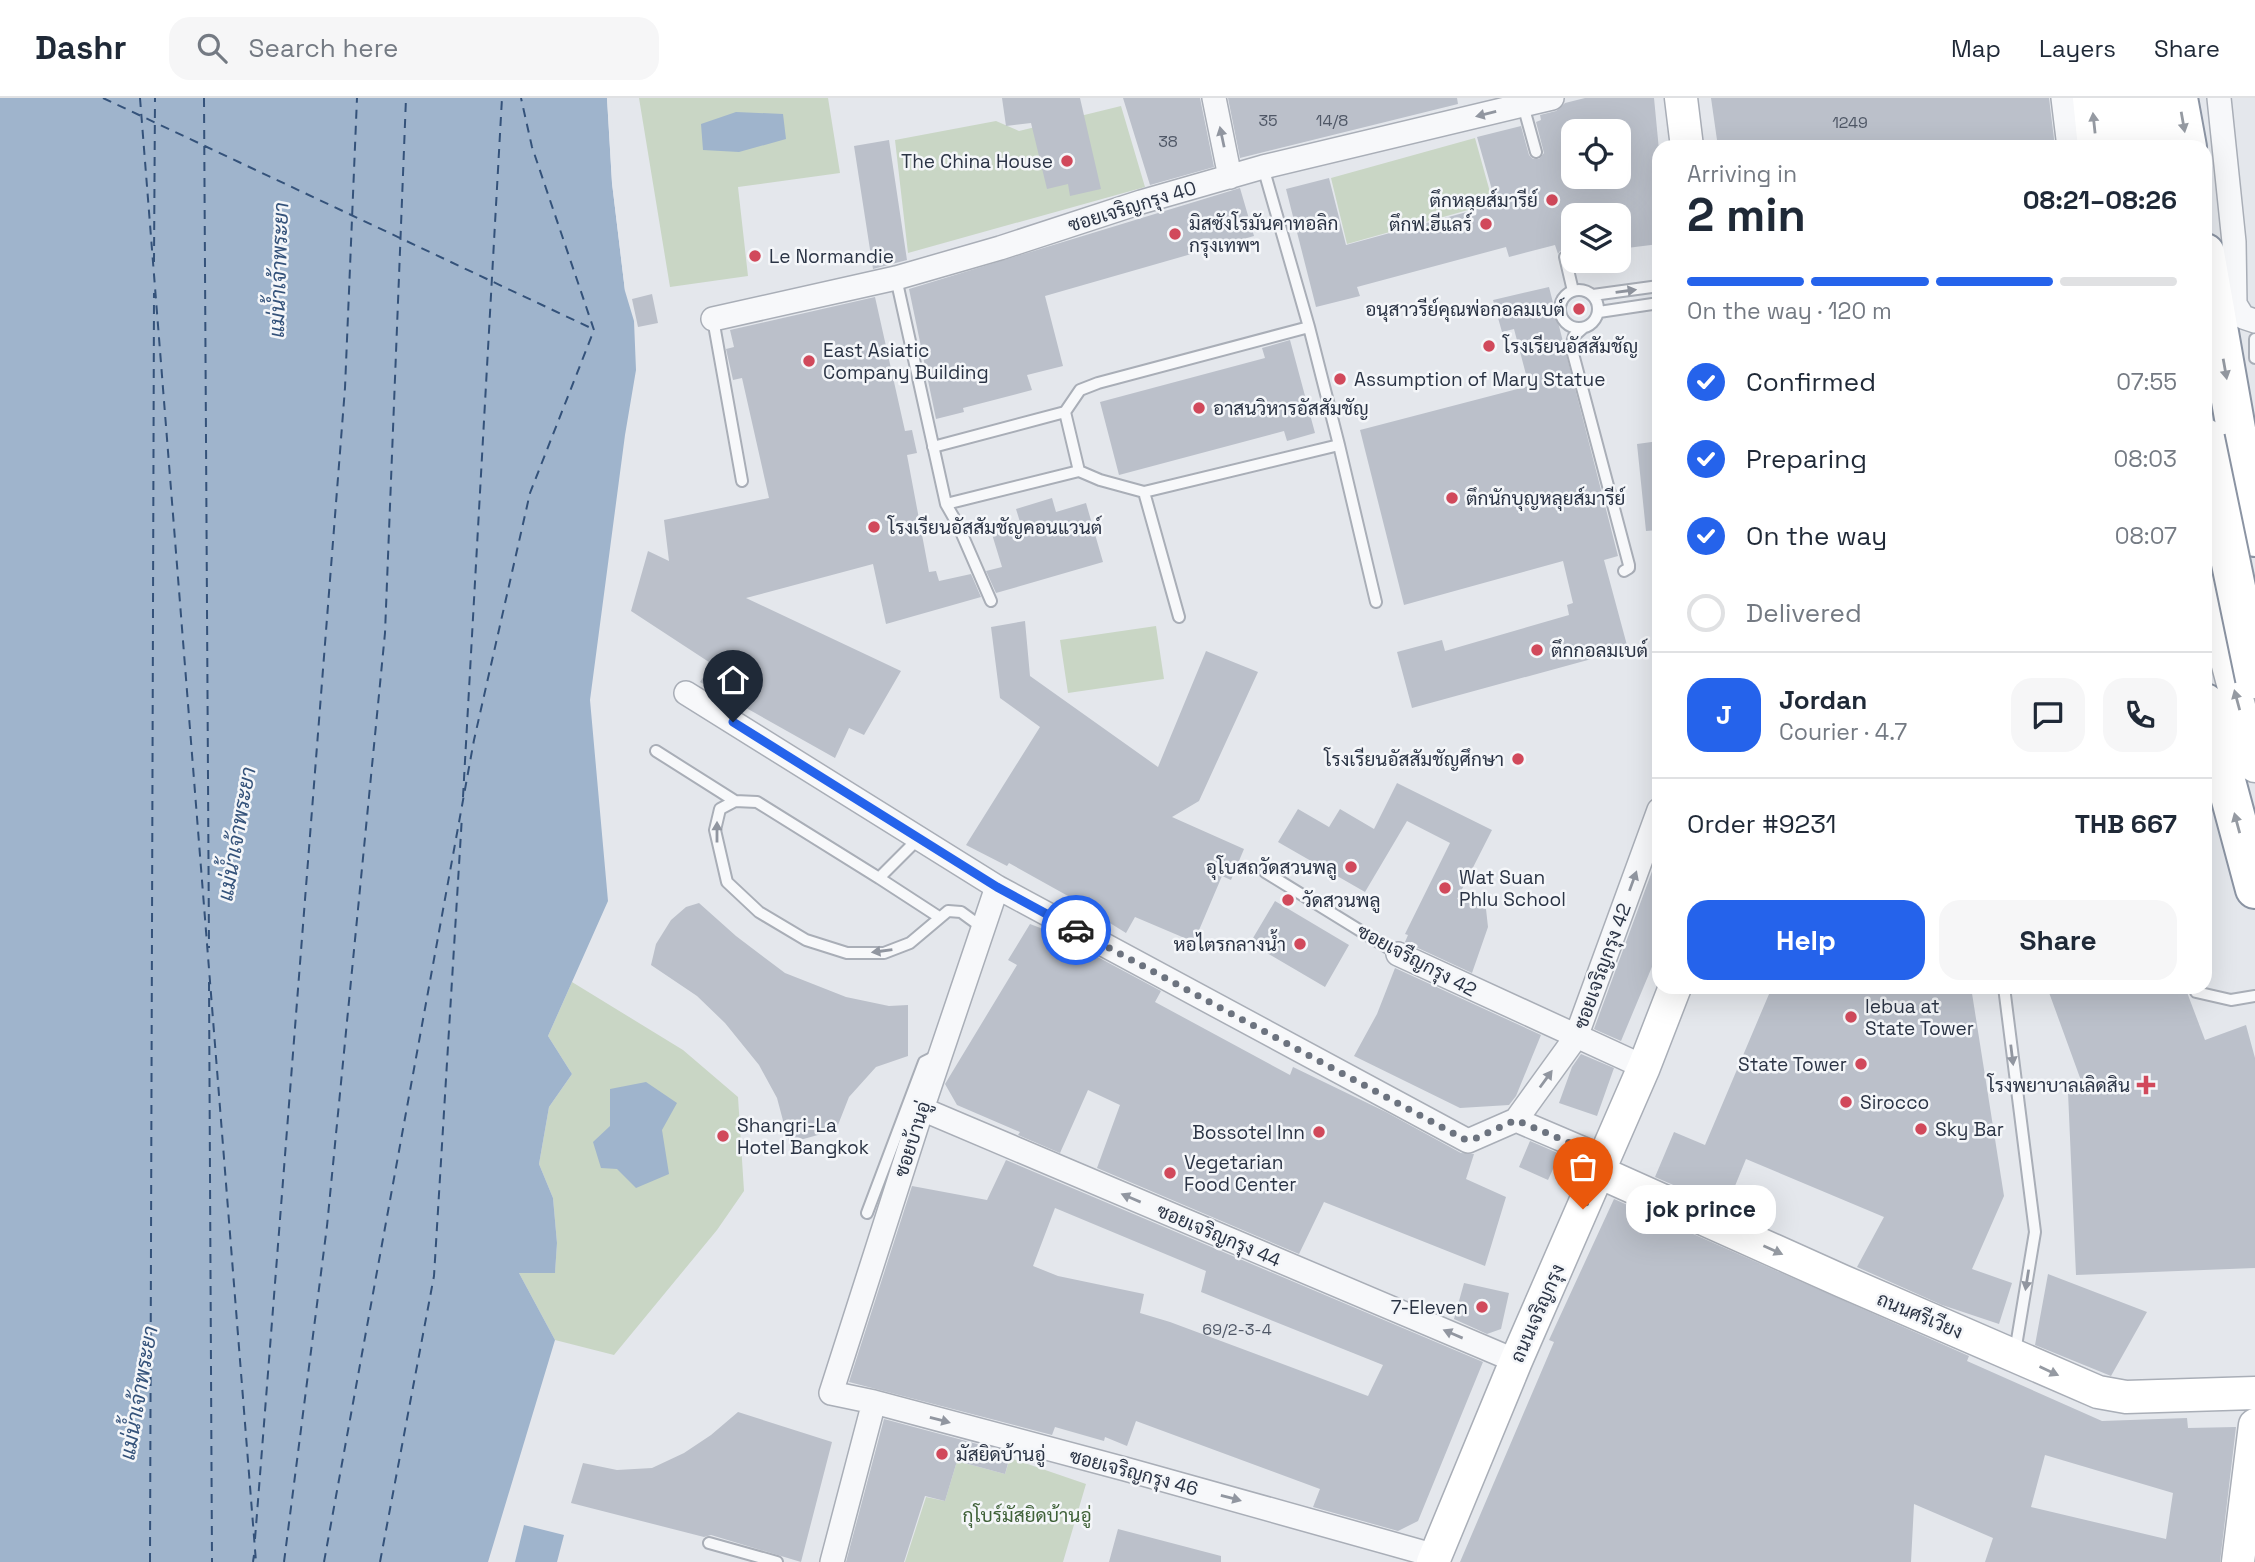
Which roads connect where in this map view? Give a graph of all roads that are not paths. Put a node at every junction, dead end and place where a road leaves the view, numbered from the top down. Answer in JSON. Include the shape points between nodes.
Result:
{"nodes":[{"id":1,"x":1214,"y":98,"type":"edge"},
{"id":2,"x":1681,"y":98,"type":"edge"},
{"id":3,"x":2063,"y":98,"type":"edge"},
{"id":4,"x":2092,"y":98,"type":"edge"},
{"id":5,"x":2118,"y":98,"type":"edge"},
{"id":6,"x":2146,"y":98,"type":"edge"},
{"id":7,"x":2178,"y":98,"type":"edge"},
{"id":8,"x":2219,"y":98,"type":"edge"},
{"id":9,"x":1533,"y":101,"type":"edge"},
{"id":10,"x":1686,"y":140,"type":"edge"},
{"id":11,"x":2068,"y":140,"type":"edge"},
{"id":12,"x":2096,"y":140,"type":"edge"},
{"id":13,"x":2123,"y":140,"type":"edge"},
{"id":14,"x":2151,"y":140,"type":"edge"},
{"id":15,"x":2186,"y":140,"type":"edge"},
{"id":16,"x":1536,"y":152,"type":"dead end"},
{"id":17,"x":1263,"y":167,"type":"junction"},
{"id":18,"x":1230,"y":177,"type":"junction"},
{"id":19,"x":2231,"y":245,"type":"edge"},
{"id":20,"x":1569,"y":273,"type":"edge"},
{"id":21,"x":896,"y":278,"type":"junction"},
{"id":22,"x":1652,"y":287,"type":"edge"},
{"id":23,"x":1573,"y":291,"type":"junction"},
{"id":24,"x":1593,"y":295,"type":"junction"},
{"id":25,"x":1652,"y":304,"type":"edge"},
{"id":26,"x":1599,"y":312,"type":"junction"},
{"id":27,"x":713,"y":319,"type":"joint"},
{"id":28,"x":2255,"y":321,"type":"edge"},
{"id":29,"x":1309,"y":327,"type":"junction"},
{"id":30,"x":1583,"y":328,"type":"junction"},
{"id":31,"x":2255,"y":339,"type":"edge"},
{"id":32,"x":2255,"y":358,"type":"edge"},
{"id":33,"x":1065,"y":412,"type":"junction"},
{"id":34,"x":1339,"y":445,"type":"junction"},
{"id":35,"x":933,"y":447,"type":"junction"},
{"id":36,"x":1079,"y":471,"type":"junction"},
{"id":37,"x":2212,"y":472,"type":"edge"},
{"id":38,"x":742,"y":481,"type":"dead end"},
{"id":39,"x":1144,"y":492,"type":"junction"},
{"id":40,"x":947,"y":504,"type":"junction"},
{"id":41,"x":2255,"y":537,"type":"edge"},
{"id":42,"x":2212,"y":551,"type":"edge"},
{"id":43,"x":1624,"y":571,"type":"dead end"},
{"id":44,"x":2255,"y":585,"type":"edge"},
{"id":45,"x":2212,"y":593,"type":"edge"},
{"id":46,"x":991,"y":601,"type":"dead end"},
{"id":47,"x":1376,"y":602,"type":"dead end"},
{"id":48,"x":2212,"y":612,"type":"edge"},
{"id":49,"x":1179,"y":617,"type":"dead end"},
{"id":50,"x":2255,"y":679,"type":"edge"},
{"id":51,"x":686,"y":693,"type":"dead end"},
{"id":52,"x":2212,"y":729,"type":"edge"},
{"id":53,"x":656,"y":751,"type":"dead end"},
{"id":54,"x":2255,"y":766,"type":"edge"},
{"id":55,"x":735,"y":801,"type":"junction"},
{"id":56,"x":1652,"y":829,"type":"edge"},
{"id":57,"x":919,"y":838,"type":"junction"},
{"id":58,"x":1265,"y":872,"type":"dead end"},
{"id":59,"x":879,"y":878,"type":"junction"},
{"id":60,"x":997,"y":887,"type":"junction"},
{"id":61,"x":2255,"y":889,"type":"edge"},
{"id":62,"x":939,"y":918,"type":"junction"},
{"id":63,"x":984,"y":928,"type":"junction"},
{"id":64,"x":1398,"y":954,"type":"joint"},
{"id":65,"x":1672,"y":994,"type":"edge"},
{"id":66,"x":2005,"y":994,"type":"edge"},
{"id":67,"x":2205,"y":994,"type":"edge"},
{"id":68,"x":2255,"y":996,"type":"edge"},
{"id":69,"x":1576,"y":1037,"type":"junction"},
{"id":70,"x":938,"y":1063,"type":"junction"},
{"id":71,"x":1644,"y":1067,"type":"junction"},
{"id":72,"x":922,"y":1109,"type":"junction"},
{"id":73,"x":1516,"y":1120,"type":"junction"},
{"id":74,"x":1602,"y":1165,"type":"junction"},
{"id":75,"x":867,"y":1213,"type":"dead end"},
{"id":76,"x":2014,"y":1355,"type":"junction"},
{"id":77,"x":1516,"y":1361,"type":"junction"},
{"id":78,"x":831,"y":1393,"type":"joint"},
{"id":79,"x":2255,"y":1393,"type":"edge"},
{"id":80,"x":874,"y":1402,"type":"junction"},
{"id":81,"x":2255,"y":1425,"type":"edge"},
{"id":82,"x":709,"y":1543,"type":"dead end"},
{"id":83,"x":2244,"y":1554,"type":"edge"},
{"id":84,"x":1435,"y":1559,"type":"edge"},
{"id":85,"x":777,"y":1562,"type":"edge"},
{"id":86,"x":832,"y":1562,"type":"edge"}],
"edges":[{"from":18,"to":1,"type":"street","one_way":true},
{"from":2,"to":10,"type":"street"},
{"from":3,"to":11,"type":"street"},
{"from":12,"to":4,"type":"highway","one_way":true},
{"from":5,"to":13,"type":"street"},
{"from":6,"to":14,"type":"highway"},
{"from":7,"to":15,"type":"highway","one_way":true},
{"from":8,"to":19,"type":"street"},
{"from":9,"to":16,"type":"lane"},
{"from":9,"to":17,"type":"street","name":"ซอยเจริญกรุง 40","one_way":true},
{"from":17,"to":18,"type":"street","name":"ซอยเจริญกรุง 40"},
{"from":17,"to":29,"type":"lane"},
{"from":18,"to":21,"type":"street","name":"ซอยเจริญกรุง 40"},
{"from":19,"to":28,"type":"street","via":[[2235,304],[2243,317]]},
{"from":19,"to":41,"type":"highway","one_way":true},
{"from":20,"to":23,"type":"lane"},
{"from":21,"to":27,"type":"street","name":"ซอยเจริญกรุง 40"},
{"from":21,"to":35,"type":"lane"},
{"from":24,"to":22,"type":"lane","one_way":true},
{"from":23,"to":24,"type":"lane"},
{"from":23,"to":30,"type":"lane","via":[[1561,302],[1560,311],[1565,323]]},
{"from":24,"to":26,"type":"lane"},
{"from":25,"to":26,"type":"lane"},
{"from":26,"to":30,"type":"lane","via":[[1592,324]]},
{"from":27,"to":38,"type":"lane"},
{"from":29,"to":33,"type":"lane","via":[[1098,383],[1080,390]]},
{"from":29,"to":34,"type":"lane"},
{"from":30,"to":43,"type":"lane","via":[[1574,336],[1572,350],[1629,565]]},
{"from":31,"to":32,"type":"lane"},
{"from":33,"to":35,"type":"lane"},
{"from":33,"to":36,"type":"lane"},
{"from":34,"to":39,"type":"lane"},
{"from":34,"to":47,"type":"lane"},
{"from":35,"to":40,"type":"lane"},
{"from":36,"to":39,"type":"lane"},
{"from":36,"to":40,"type":"lane"},
{"from":37,"to":50,"type":"highway","bridge":true},
{"from":39,"to":49,"type":"lane"},
{"from":40,"to":46,"type":"lane"},
{"from":41,"to":42,"type":"street"},
{"from":44,"to":45,"type":"street"},
{"from":54,"to":48,"type":"street","one_way":true},
{"from":51,"to":57,"type":"street","name":"ซอยเจริญกรุง 42"},
{"from":61,"to":52,"type":"highway","one_way":true},
{"from":53,"to":55,"type":"lane"},
{"from":55,"to":59,"type":"lane","via":[[757,802]]},
{"from":62,"to":55,"type":"lane","one_way":true,"via":[[910,943],[884,953],[847,953],[806,940],[759,912],[727,882],[715,830],[720,809]]},
{"from":69,"to":56,"type":"street","name":"ซอยเจริญกรุง 42","one_way":true},
{"from":57,"to":59,"type":"lane"},
{"from":57,"to":60,"type":"street","name":"ซอยเจริญกรุง 42"},
{"from":58,"to":64,"type":"lane","name":"ซอยเจรืญกรุง 42"},
{"from":59,"to":62,"type":"lane"},
{"from":60,"to":63,"type":"street","name":"ซอยบ้านอู่"},
{"from":60,"to":73,"type":"street","name":"ซอยเจริญกรุง 42","via":[[1464,1139],[1472,1140]]},
{"from":62,"to":63,"type":"lane","via":[[948,911],[961,912]]},
{"from":63,"to":70,"type":"street","name":"ซอยบ้านอู่"},
{"from":64,"to":69,"type":"street","name":"ซอยเจรืญกรุง 42"},
{"from":65,"to":71,"type":"street","name":"ถนนเจริญกรุง"},
{"from":66,"to":76,"type":"lane","one_way":true,"via":[[2035,1232]]},
{"from":67,"to":68,"type":"lane","via":[[2231,1000]]},
{"from":69,"to":71,"type":"street","name":"ซอยเจรืญกรุง 42"},
{"from":73,"to":69,"type":"street","name":"ซอยเจริญกรุง 42","one_way":true},
{"from":70,"to":72,"type":"street","name":"ซอยบ้านอู่"},
{"from":70,"to":75,"type":"lane","via":[[932,1058],[924,1062]]},
{"from":71,"to":74,"type":"street","name":"ถนนเจริญกรุง"},
{"from":77,"to":72,"type":"street","name":"ซอยเจริญกรุง 44","one_way":true},
{"from":72,"to":78,"type":"street","name":"ซอยบ้านอู่"},
{"from":73,"to":74,"type":"street"},
{"from":74,"to":76,"type":"street","name":"ถนนศรีเวียง","one_way":true,"via":[[1842,1281]]},
{"from":74,"to":77,"type":"street","name":"ถนนเจริญกรุง"},
{"from":76,"to":79,"type":"street","name":"ถนนศรีเวียง","one_way":true,"via":[[2098,1392],[2126,1397]]},
{"from":77,"to":84,"type":"street","name":"ถนนเจริญกรุง"},
{"from":78,"to":80,"type":"street","name":"ซอยเจริญกรุง 46"},
{"from":80,"to":84,"type":"street","name":"ซอยเจริญกรุง 46","one_way":true,"via":[[1303,1517]]},
{"from":80,"to":86,"type":"street"},
{"from":81,"to":83,"type":"street"},
{"from":82,"to":85,"type":"lane"}]}
